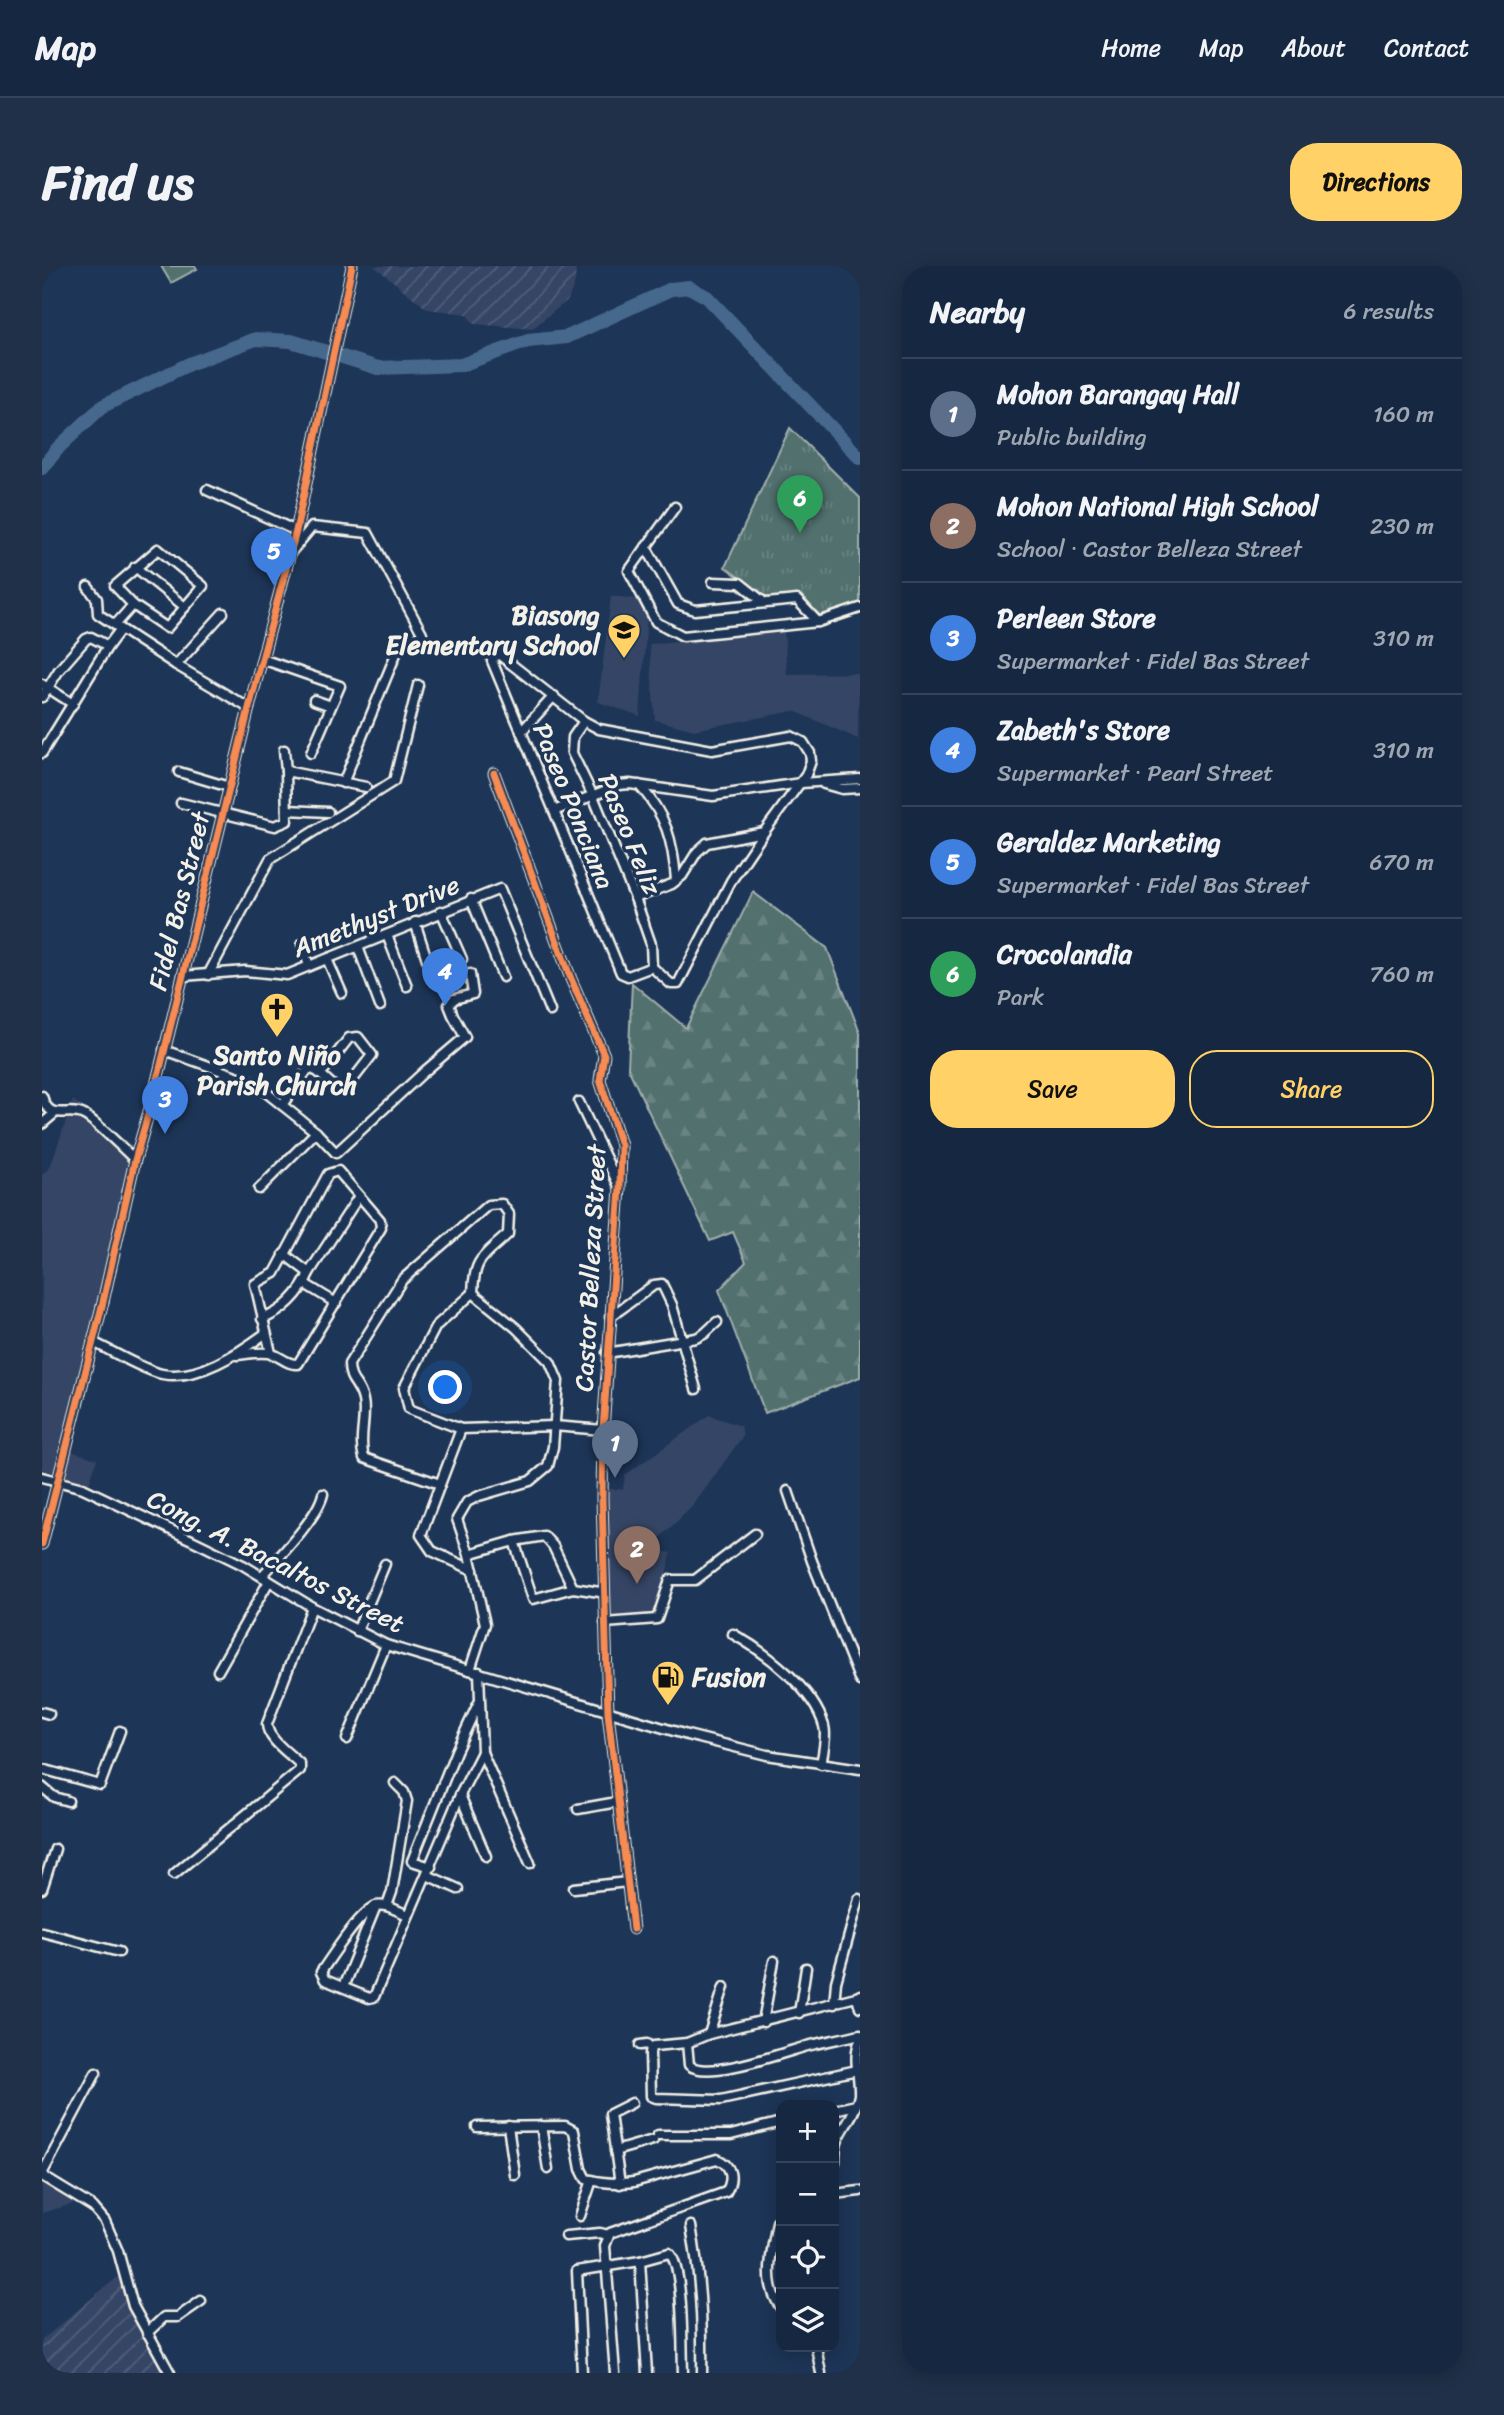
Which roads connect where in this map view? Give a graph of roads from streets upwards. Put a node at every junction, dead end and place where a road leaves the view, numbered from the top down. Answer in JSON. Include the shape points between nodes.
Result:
{"nodes":[{"id":1,"x":352,"y":266,"type":"edge"},
{"id":2,"x":207,"y":490,"type":"dead end"},
{"id":3,"x":675,"y":507,"type":"dead end"},
{"id":4,"x":296,"y":531,"type":"junction"},
{"id":5,"x":646,"y":547,"type":"junction"},
{"id":6,"x":290,"y":553,"type":"junction"},
{"id":7,"x":135,"y":567,"type":"junction"},
{"id":8,"x":713,"y":582,"type":"dead end"},
{"id":9,"x":88,"y":587,"type":"dead end"},
{"id":10,"x":765,"y":603,"type":"junction"},
{"id":11,"x":133,"y":605,"type":"junction"},
{"id":12,"x":185,"y":607,"type":"junction"},
{"id":13,"x":860,"y":608,"type":"edge"},
{"id":14,"x":223,"y":613,"type":"dead end"},
{"id":15,"x":818,"y":622,"type":"junction"},
{"id":16,"x":118,"y":627,"type":"junction"},
{"id":17,"x":422,"y":633,"type":"dead end"},
{"id":18,"x":108,"y":646,"type":"junction"},
{"id":19,"x":398,"y":649,"type":"dead end"},
{"id":20,"x":262,"y":659,"type":"junction"},
{"id":21,"x":176,"y":665,"type":"junction"},
{"id":22,"x":418,"y":685,"type":"dead end"},
{"id":23,"x":45,"y":686,"type":"edge"},
{"id":24,"x":554,"y":696,"type":"junction"},
{"id":25,"x":42,"y":697,"type":"edge"},
{"id":26,"x":314,"y":700,"type":"dead end"},
{"id":27,"x":73,"y":704,"type":"junction"},
{"id":28,"x":331,"y":706,"type":"junction"},
{"id":29,"x":249,"y":708,"type":"junction"},
{"id":30,"x":584,"y":721,"type":"junction"},
{"id":31,"x":521,"y":732,"type":"junction"},
{"id":32,"x":284,"y":750,"type":"dead end"},
{"id":33,"x":42,"y":753,"type":"edge"},
{"id":34,"x":311,"y":753,"type":"dead end"},
{"id":35,"x":286,"y":771,"type":"junction"},
{"id":36,"x":179,"y":772,"type":"dead end"},
{"id":37,"x":494,"y":773,"type":"dead end"},
{"id":38,"x":860,"y":779,"type":"edge"},
{"id":39,"x":343,"y":783,"type":"junction"},
{"id":40,"x":801,"y":783,"type":"junction"},
{"id":41,"x":821,"y":783,"type":"junction"},
{"id":42,"x":638,"y":784,"type":"junction"},
{"id":43,"x":229,"y":787,"type":"junction"},
{"id":44,"x":366,"y":788,"type":"dead end"},
{"id":45,"x":860,"y":788,"type":"edge"},
{"id":46,"x":593,"y":796,"type":"junction"},
{"id":47,"x":181,"y":803,"type":"dead end"},
{"id":48,"x":288,"y":810,"type":"junction"},
{"id":49,"x":554,"y":811,"type":"junction"},
{"id":50,"x":223,"y":812,"type":"junction"},
{"id":51,"x":328,"y":812,"type":"dead end"},
{"id":52,"x":764,"y":832,"type":"junction"},
{"id":53,"x":676,"y":880,"type":"junction"},
{"id":54,"x":635,"y":898,"type":"junction"},
{"id":55,"x":471,"y":899,"type":"junction"},
{"id":56,"x":441,"y":911,"type":"junction"},
{"id":57,"x":415,"y":922,"type":"junction"},
{"id":58,"x":387,"y":935,"type":"junction"},
{"id":59,"x":302,"y":944,"type":"dead end"},
{"id":60,"x":358,"y":947,"type":"junction"},
{"id":61,"x":327,"y":959,"type":"junction"},
{"id":62,"x":462,"y":959,"type":"dead end"},
{"id":63,"x":309,"y":966,"type":"junction"},
{"id":64,"x":652,"y":967,"type":"junction"},
{"id":65,"x":470,"y":974,"type":"dead end"},
{"id":66,"x":208,"y":975,"type":"junction"},
{"id":67,"x":183,"y":976,"type":"junction"},
{"id":68,"x":503,"y":977,"type":"dead end"},
{"id":69,"x":433,"y":978,"type":"dead end"},
{"id":70,"x":407,"y":986,"type":"dead end"},
{"id":71,"x":342,"y":993,"type":"dead end"},
{"id":72,"x":380,"y":1006,"type":"dead end"},
{"id":73,"x":550,"y":1010,"type":"dead end"},
{"id":74,"x":164,"y":1050,"type":"junction"},
{"id":75,"x":318,"y":1072,"type":"junction"},
{"id":76,"x":42,"y":1096,"type":"edge"},
{"id":77,"x":579,"y":1102,"type":"dead end"},
{"id":78,"x":282,"y":1105,"type":"junction"},
{"id":79,"x":55,"y":1113,"type":"junction"},
{"id":80,"x":42,"y":1124,"type":"edge"},
{"id":81,"x":316,"y":1132,"type":"junction"},
{"id":82,"x":135,"y":1160,"type":"junction"},
{"id":83,"x":620,"y":1188,"type":"junction"},
{"id":84,"x":259,"y":1189,"type":"dead end"},
{"id":85,"x":359,"y":1196,"type":"junction"},
{"id":86,"x":284,"y":1254,"type":"junction"},
{"id":87,"x":309,"y":1273,"type":"junction"},
{"id":88,"x":305,"y":1284,"type":"junction"},
{"id":89,"x":473,"y":1293,"type":"junction"},
{"id":90,"x":336,"y":1303,"type":"junction"},
{"id":91,"x":610,"y":1317,"type":"junction"},
{"id":92,"x":262,"y":1319,"type":"junction"},
{"id":93,"x":717,"y":1322,"type":"dead end"},
{"id":94,"x":266,"y":1333,"type":"junction"},
{"id":95,"x":682,"y":1340,"type":"junction"},
{"id":96,"x":93,"y":1342,"type":"junction"},
{"id":97,"x":271,"y":1353,"type":"junction"},
{"id":98,"x":607,"y":1353,"type":"junction"},
{"id":99,"x":237,"y":1355,"type":"junction"},
{"id":100,"x":696,"y":1389,"type":"dead end"},
{"id":101,"x":554,"y":1426,"type":"junction"},
{"id":102,"x":461,"y":1429,"type":"junction"},
{"id":103,"x":603,"y":1430,"type":"junction"},
{"id":104,"x":42,"y":1477,"type":"edge"},
{"id":105,"x":57,"y":1480,"type":"junction"},
{"id":106,"x":440,"y":1484,"type":"junction"},
{"id":107,"x":788,"y":1491,"type":"dead end"},
{"id":108,"x":323,"y":1494,"type":"dead end"},
{"id":109,"x":755,"y":1534,"type":"dead end"},
{"id":110,"x":514,"y":1541,"type":"junction"},
{"id":111,"x":42,"y":1544,"type":"edge"},
{"id":112,"x":469,"y":1554,"type":"junction"},
{"id":113,"x":385,"y":1564,"type":"dead end"},
{"id":114,"x":472,"y":1570,"type":"junction"},
{"id":115,"x":265,"y":1578,"type":"junction"},
{"id":116,"x":573,"y":1588,"type":"junction"},
{"id":117,"x":600,"y":1592,"type":"dead end"},
{"id":118,"x":312,"y":1606,"type":"junction"},
{"id":119,"x":605,"y":1623,"type":"junction"},
{"id":120,"x":357,"y":1631,"type":"junction"},
{"id":121,"x":733,"y":1634,"type":"dead end"},
{"id":122,"x":386,"y":1645,"type":"junction"},
{"id":123,"x":218,"y":1671,"type":"dead end"},
{"id":124,"x":475,"y":1671,"type":"junction"},
{"id":125,"x":860,"y":1681,"type":"edge"},
{"id":126,"x":479,"y":1701,"type":"junction"},
{"id":127,"x":608,"y":1713,"type":"junction"},
{"id":128,"x":120,"y":1731,"type":"dead end"},
{"id":129,"x":347,"y":1740,"type":"dead end"},
{"id":130,"x":482,"y":1752,"type":"junction"},
{"id":131,"x":821,"y":1764,"type":"junction"},
{"id":132,"x":42,"y":1769,"type":"edge"},
{"id":133,"x":860,"y":1769,"type":"edge"},
{"id":134,"x":395,"y":1783,"type":"dead end"},
{"id":135,"x":42,"y":1787,"type":"edge"},
{"id":136,"x":460,"y":1795,"type":"junction"},
{"id":137,"x":68,"y":1801,"type":"dead end"},
{"id":138,"x":617,"y":1802,"type":"junction"},
{"id":139,"x":578,"y":1809,"type":"dead end"},
{"id":140,"x":55,"y":1849,"type":"dead end"},
{"id":141,"x":399,"y":1856,"type":"junction"},
{"id":142,"x":486,"y":1856,"type":"dead end"},
{"id":143,"x":412,"y":1861,"type":"junction"},
{"id":144,"x":530,"y":1863,"type":"dead end"},
{"id":145,"x":429,"y":1871,"type":"junction"},
{"id":146,"x":174,"y":1874,"type":"dead end"},
{"id":147,"x":628,"y":1882,"type":"junction"},
{"id":148,"x":574,"y":1888,"type":"dead end"},
{"id":149,"x":42,"y":1889,"type":"edge"},
{"id":150,"x":458,"y":1889,"type":"dead end"},
{"id":151,"x":859,"y":1899,"type":"edge"},
{"id":152,"x":376,"y":1905,"type":"junction"},
{"id":153,"x":387,"y":1906,"type":"junction"},
{"id":154,"x":408,"y":1915,"type":"junction"},
{"id":155,"x":856,"y":1923,"type":"edge"},
{"id":156,"x":633,"y":1929,"type":"dead end"},
{"id":157,"x":42,"y":1931,"type":"edge"},
{"id":158,"x":119,"y":1952,"type":"dead end"},
{"id":159,"x":774,"y":1961,"type":"dead end"},
{"id":160,"x":806,"y":1968,"type":"dead end"},
{"id":161,"x":343,"y":1987,"type":"junction"},
{"id":162,"x":724,"y":1987,"type":"dead end"},
{"id":163,"x":860,"y":1995,"type":"edge"},
{"id":164,"x":834,"y":2004,"type":"junction"},
{"id":165,"x":860,"y":2007,"type":"edge"},
{"id":166,"x":799,"y":2013,"type":"junction"},
{"id":167,"x":763,"y":2022,"type":"junction"},
{"id":168,"x":709,"y":2034,"type":"junction"},
{"id":169,"x":860,"y":2034,"type":"edge"},
{"id":170,"x":860,"y":2040,"type":"edge"},
{"id":171,"x":687,"y":2043,"type":"junction"},
{"id":172,"x":640,"y":2045,"type":"dead end"},
{"id":173,"x":651,"y":2048,"type":"junction"},
{"id":174,"x":857,"y":2070,"type":"junction"},
{"id":175,"x":96,"y":2073,"type":"dead end"},
{"id":176,"x":632,"y":2103,"type":"dead end"},
{"id":177,"x":856,"y":2105,"type":"junction"},
{"id":178,"x":839,"y":2109,"type":"edge"},
{"id":179,"x":776,"y":2123,"type":"edge"},
{"id":180,"x":508,"y":2126,"type":"junction"},
{"id":181,"x":541,"y":2126,"type":"junction"},
{"id":182,"x":477,"y":2127,"type":"dead end"},
{"id":183,"x":839,"y":2140,"type":"edge"},
{"id":184,"x":615,"y":2151,"type":"junction"},
{"id":185,"x":548,"y":2169,"type":"dead end"},
{"id":186,"x":42,"y":2175,"type":"edge"},
{"id":187,"x":515,"y":2175,"type":"dead end"},
{"id":188,"x":592,"y":2180,"type":"junction"},
{"id":189,"x":620,"y":2184,"type":"junction"},
{"id":190,"x":860,"y":2191,"type":"edge"},
{"id":191,"x":839,"y":2193,"type":"edge"},
{"id":192,"x":580,"y":2216,"type":"dead end"},
{"id":193,"x":691,"y":2226,"type":"dead end"},
{"id":194,"x":776,"y":2226,"type":"edge"},
{"id":195,"x":608,"y":2235,"type":"junction"},
{"id":196,"x":566,"y":2236,"type":"dead end"},
{"id":197,"x":640,"y":2261,"type":"junction"},
{"id":198,"x":608,"y":2266,"type":"junction"},
{"id":199,"x":201,"y":2301,"type":"dead end"},
{"id":200,"x":776,"y":2302,"type":"edge"},
{"id":201,"x":147,"y":2333,"type":"junction"},
{"id":202,"x":817,"y":2352,"type":"edge"},
{"id":203,"x":170,"y":2373,"type":"edge"},
{"id":204,"x":582,"y":2373,"type":"edge"},
{"id":205,"x":615,"y":2373,"type":"edge"},
{"id":206,"x":647,"y":2373,"type":"edge"},
{"id":207,"x":683,"y":2373,"type":"edge"},
{"id":208,"x":702,"y":2373,"type":"edge"},
{"id":209,"x":821,"y":2373,"type":"edge"}],
"edges":[{"from":1,"to":4,"type":"street","name":"Fidel Bas Street"},
{"from":2,"to":4,"type":"street"},
{"from":3,"to":5,"type":"street"},
{"from":4,"to":6,"type":"street","name":"Fidel Bas Street"},
{"from":5,"to":10,"type":"street","via":[[678,604],[685,608]]},
{"from":5,"to":15,"type":"street","via":[[629,571],[656,622],[683,636]]},
{"from":6,"to":17,"type":"street","via":[[312,527],[368,533]]},
{"from":6,"to":20,"type":"street","name":"Fidel Bas Street"},
{"from":7,"to":11,"type":"street","via":[[115,586]]},
{"from":7,"to":12,"type":"street"},
{"from":7,"to":12,"type":"street","via":[[158,549],[203,586]]},
{"from":8,"to":10,"type":"street","via":[[740,583]]},
{"from":9,"to":16,"type":"street","via":[[97,598],[98,614]]},
{"from":10,"to":15,"type":"street","via":[[797,600]]},
{"from":11,"to":12,"type":"street","via":[[167,628]]},
{"from":11,"to":16,"type":"street"},
{"from":13,"to":15,"type":"street"},
{"from":14,"to":21,"type":"street"},
{"from":16,"to":18,"type":"street"},
{"from":16,"to":21,"type":"street"},
{"from":18,"to":23,"type":"street","via":[[89,637]]},
{"from":18,"to":27,"type":"street"},
{"from":19,"to":39,"type":"street"},
{"from":20,"to":28,"type":"street","via":[[340,686]]},
{"from":20,"to":29,"type":"street","name":"Fidel Bas Street"},
{"from":21,"to":29,"type":"street"},
{"from":22,"to":66,"type":"street","via":[[394,780],[270,859]]},
{"from":23,"to":25,"type":"street"},
{"from":23,"to":27,"type":"street"},
{"from":24,"to":30,"type":"street"},
{"from":24,"to":31,"type":"street"},
{"from":24,"to":31,"type":"street","name":"Paseo Ponciana","via":[[500,654],[494,655],[492,661]]},
{"from":26,"to":28,"type":"street"},
{"from":27,"to":33,"type":"street"},
{"from":28,"to":34,"type":"street"},
{"from":29,"to":43,"type":"street","name":"Fidel Bas Street"},
{"from":30,"to":40,"type":"street","via":[[599,729],[712,750],[791,736],[803,742],[810,753],[810,766]]},
{"from":30,"to":46,"type":"street","name":"Paseo Feliz","via":[[573,737],[572,752]]},
{"from":31,"to":49,"type":"street","name":"Paseo Ponciana"},
{"from":32,"to":35,"type":"street"},
{"from":35,"to":39,"type":"street"},
{"from":35,"to":48,"type":"street"},
{"from":36,"to":43,"type":"street"},
{"from":37,"to":83,"type":"street","name":"Castor Belleza Street","via":[[604,1055],[600,1080],[621,1145]]},
{"from":38,"to":41,"type":"street"},
{"from":39,"to":44,"type":"street"},
{"from":40,"to":41,"type":"street"},
{"from":40,"to":42,"type":"street","via":[[713,796]]},
{"from":40,"to":52,"type":"street"},
{"from":41,"to":45,"type":"street"},
{"from":42,"to":46,"type":"street","via":[[619,785]]},
{"from":42,"to":53,"type":"street","via":[[667,826]]},
{"from":43,"to":50,"type":"street","name":"Fidel Bas Street"},
{"from":46,"to":49,"type":"street"},
{"from":46,"to":54,"type":"street","name":"Paseo Feliz"},
{"from":47,"to":50,"type":"street"},
{"from":48,"to":50,"type":"street","via":[[287,821],[275,826]]},
{"from":48,"to":51,"type":"street"},
{"from":49,"to":64,"type":"street","name":"Paseo Ponciana","via":[[621,973],[628,976]]},
{"from":50,"to":67,"type":"street","name":"Fidel Bas Street"},
{"from":52,"to":53,"type":"street","via":[[707,844]]},
{"from":52,"to":64,"type":"street","via":[[732,881],[681,980],[671,984]]},
{"from":53,"to":54,"type":"street"},
{"from":54,"to":64,"type":"street","name":"Paseo Feliz","via":[[651,944]]},
{"from":55,"to":56,"type":"street","name":"Amethyst Drive"},
{"from":55,"to":68,"type":"street"},
{"from":55,"to":73,"type":"street","name":"Amethyst Drive","via":[[500,889]]},
{"from":56,"to":57,"type":"street","name":"Amethyst Drive"},
{"from":56,"to":62,"type":"street"},
{"from":57,"to":58,"type":"street","name":"Amethyst Drive"},
{"from":57,"to":69,"type":"street"},
{"from":58,"to":60,"type":"street","name":"Amethyst Drive"},
{"from":58,"to":70,"type":"street"},
{"from":59,"to":63,"type":"street"},
{"from":60,"to":61,"type":"street","name":"Amethyst Drive"},
{"from":60,"to":72,"type":"street"},
{"from":61,"to":63,"type":"street","name":"Amethyst Drive"},
{"from":61,"to":71,"type":"street"},
{"from":63,"to":66,"type":"street","name":"Amethyst Drive","via":[[287,975],[245,971]]},
{"from":65,"to":81,"type":"street","via":[[473,995],[454,999],[449,1005],[465,1037],[336,1153]]},
{"from":66,"to":67,"type":"street","name":"Amethyst Drive"},
{"from":67,"to":74,"type":"street","name":"Fidel Bas Street"},
{"from":74,"to":78,"type":"street","via":[[253,1083]]},
{"from":74,"to":82,"type":"street","name":"Fidel Bas Street"},
{"from":75,"to":75,"type":"street","via":[[328,1067],[353,1036],[371,1052],[345,1090],[338,1090]]},
{"from":75,"to":78,"type":"street","via":[[306,1072]]},
{"from":76,"to":79,"type":"street"},
{"from":77,"to":83,"type":"street"},
{"from":78,"to":81,"type":"street"},
{"from":79,"to":80,"type":"street"},
{"from":79,"to":82,"type":"street","via":[[83,1115]]},
{"from":81,"to":84,"type":"street"},
{"from":82,"to":96,"type":"street","name":"Fidel Bas Street"},
{"from":83,"to":91,"type":"street","name":"Castor Belleza Street"},
{"from":85,"to":86,"type":"street","via":[[340,1172],[329,1173]]},
{"from":85,"to":87,"type":"street"},
{"from":85,"to":90,"type":"street","via":[[380,1220],[381,1228]]},
{"from":86,"to":87,"type":"street"},
{"from":86,"to":92,"type":"street","via":[[275,1273],[255,1284]]},
{"from":87,"to":88,"type":"street"},
{"from":88,"to":90,"type":"street"},
{"from":88,"to":92,"type":"street","via":[[281,1309]]},
{"from":89,"to":101,"type":"street","via":[[550,1362],[558,1381]]},
{"from":89,"to":102,"type":"street","via":[[436,1326],[404,1388],[409,1409]]},
{"from":89,"to":106,"type":"street","via":[[474,1271],[481,1259],[508,1234],[509,1214],[502,1204],[488,1205],[402,1280],[348,1364],[364,1404],[360,1444],[364,1458]]},
{"from":90,"to":97,"type":"street","via":[[298,1364]]},
{"from":91,"to":95,"type":"street","via":[[660,1283]]},
{"from":91,"to":98,"type":"street","name":"Castor Belleza Street"},
{"from":92,"to":94,"type":"street"},
{"from":93,"to":95,"type":"street","via":[[704,1334]]},
{"from":94,"to":97,"type":"street"},
{"from":94,"to":99,"type":"street"},
{"from":95,"to":98,"type":"street"},
{"from":95,"to":100,"type":"street"},
{"from":96,"to":99,"type":"street","via":[[166,1374],[184,1374]]},
{"from":96,"to":105,"type":"street","name":"Fidel Bas Street"},
{"from":97,"to":99,"type":"street"},
{"from":98,"to":103,"type":"street","name":"Castor Belleza Street"},
{"from":101,"to":102,"type":"street"},
{"from":101,"to":103,"type":"street"},
{"from":101,"to":112,"type":"street","via":[[548,1466],[530,1481],[467,1502],[457,1519]]},
{"from":102,"to":106,"type":"street"},
{"from":103,"to":119,"type":"street","name":"Castor Belleza Street"},
{"from":104,"to":105,"type":"street","name":"Cong. A. Bacaltos Street"},
{"from":105,"to":111,"type":"street","name":"Fidel Bas Street"},
{"from":105,"to":115,"type":"street","name":"Cong. A. Bacaltos Street","via":[[120,1505]]},
{"from":106,"to":114,"type":"street","via":[[421,1535],[432,1551]]},
{"from":107,"to":125,"type":"street"},
{"from":108,"to":115,"type":"street"},
{"from":109,"to":119,"type":"street","via":[[695,1580],[670,1580],[657,1619]]},
{"from":110,"to":112,"type":"street"},
{"from":110,"to":116,"type":"street","via":[[540,1535],[548,1539]]},
{"from":110,"to":116,"type":"street","via":[[533,1599]]},
{"from":112,"to":114,"type":"street"},
{"from":113,"to":120,"type":"street"},
{"from":114,"to":124,"type":"street","via":[[485,1624]]},
{"from":115,"to":118,"type":"street","name":"Cong. A. Bacaltos Street"},
{"from":115,"to":123,"type":"street"},
{"from":116,"to":117,"type":"street"},
{"from":118,"to":120,"type":"street","name":"Cong. A. Bacaltos Street"},
{"from":118,"to":146,"type":"street","via":[[267,1724],[300,1770]]},
{"from":119,"to":127,"type":"street","name":"Castor Belleza Street"},
{"from":120,"to":122,"type":"street","name":"Cong. A. Bacaltos Street"},
{"from":121,"to":131,"type":"street","via":[[753,1645],[808,1693],[824,1727]]},
{"from":122,"to":124,"type":"street","name":"Cong. A. Bacaltos Street"},
{"from":122,"to":129,"type":"street"},
{"from":124,"to":126,"type":"street"},
{"from":124,"to":127,"type":"street","name":"Cong. A. Bacaltos Street"},
{"from":126,"to":130,"type":"street"},
{"from":126,"to":143,"type":"street"},
{"from":127,"to":131,"type":"street","name":"Cong. A. Bacaltos Street","via":[[767,1755]]},
{"from":127,"to":138,"type":"street","name":"Castor Belleza Street"},
{"from":128,"to":132,"type":"street","via":[[100,1785]]},
{"from":130,"to":136,"type":"street"},
{"from":130,"to":144,"type":"street"},
{"from":131,"to":133,"type":"street","name":"Cong. A. Bacaltos Street"},
{"from":134,"to":141,"type":"street","via":[[407,1801]]},
{"from":135,"to":137,"type":"street"},
{"from":136,"to":142,"type":"street"},
{"from":136,"to":145,"type":"street"},
{"from":138,"to":139,"type":"street"},
{"from":138,"to":147,"type":"street","name":"Castor Belleza Street"},
{"from":140,"to":149,"type":"street"},
{"from":141,"to":143,"type":"street"},
{"from":141,"to":153,"type":"street"},
{"from":143,"to":145,"type":"street"},
{"from":145,"to":150,"type":"street"},
{"from":145,"to":154,"type":"street"},
{"from":147,"to":148,"type":"street"},
{"from":147,"to":156,"type":"street","name":"Castor Belleza Street"},
{"from":151,"to":155,"type":"street"},
{"from":152,"to":153,"type":"street"},
{"from":152,"to":161,"type":"street"},
{"from":152,"to":161,"type":"street","via":[[321,1972],[325,1980]]},
{"from":153,"to":154,"type":"street"},
{"from":154,"to":161,"type":"street","via":[[374,1997]]},
{"from":155,"to":164,"type":"street","via":[[836,1982]]},
{"from":157,"to":158,"type":"street"},
{"from":159,"to":167,"type":"street"},
{"from":160,"to":166,"type":"street"},
{"from":162,"to":168,"type":"street"},
{"from":163,"to":164,"type":"street"},
{"from":163,"to":165,"type":"street"},
{"from":164,"to":166,"type":"street"},
{"from":166,"to":167,"type":"street"},
{"from":167,"to":168,"type":"street"},
{"from":168,"to":171,"type":"street"},
{"from":169,"to":171,"type":"street","via":[[734,2067],[710,2069],[689,2065]]},
{"from":170,"to":174,"type":"street"},
{"from":171,"to":173,"type":"street"},
{"from":172,"to":173,"type":"street"},
{"from":173,"to":174,"type":"street","via":[[650,2090],[656,2098],[722,2101]]},
{"from":174,"to":177,"type":"street","via":[[860,2090]]},
{"from":175,"to":186,"type":"street"},
{"from":176,"to":184,"type":"street","via":[[610,2114]]},
{"from":177,"to":178,"type":"street"},
{"from":177,"to":183,"type":"street"},
{"from":179,"to":184,"type":"street","via":[[731,2135],[656,2138]]},
{"from":180,"to":181,"type":"street"},
{"from":180,"to":182,"type":"street"},
{"from":180,"to":187,"type":"street"},
{"from":181,"to":185,"type":"street"},
{"from":181,"to":188,"type":"street","via":[[571,2128],[580,2169]]},
{"from":184,"to":189,"type":"street"},
{"from":186,"to":201,"type":"street","via":[[93,2207],[105,2221],[133,2306]]},
{"from":188,"to":189,"type":"street"},
{"from":188,"to":192,"type":"street"},
{"from":189,"to":195,"type":"street","via":[[717,2160],[727,2166],[731,2179],[726,2192]]},
{"from":190,"to":191,"type":"street"},
{"from":193,"to":208,"type":"street","via":[[702,2311]]},
{"from":194,"to":200,"type":"street","via":[[769,2268]]},
{"from":195,"to":196,"type":"street"},
{"from":195,"to":198,"type":"street"},
{"from":197,"to":198,"type":"street"},
{"from":197,"to":206,"type":"street"},
{"from":197,"to":207,"type":"street","via":[[664,2253],[674,2259],[681,2302]]},
{"from":198,"to":204,"type":"street","via":[[577,2272]]},
{"from":198,"to":205,"type":"street"},
{"from":199,"to":201,"type":"street","via":[[178,2317],[164,2317]]},
{"from":201,"to":203,"type":"street"},
{"from":202,"to":209,"type":"street"}]}
